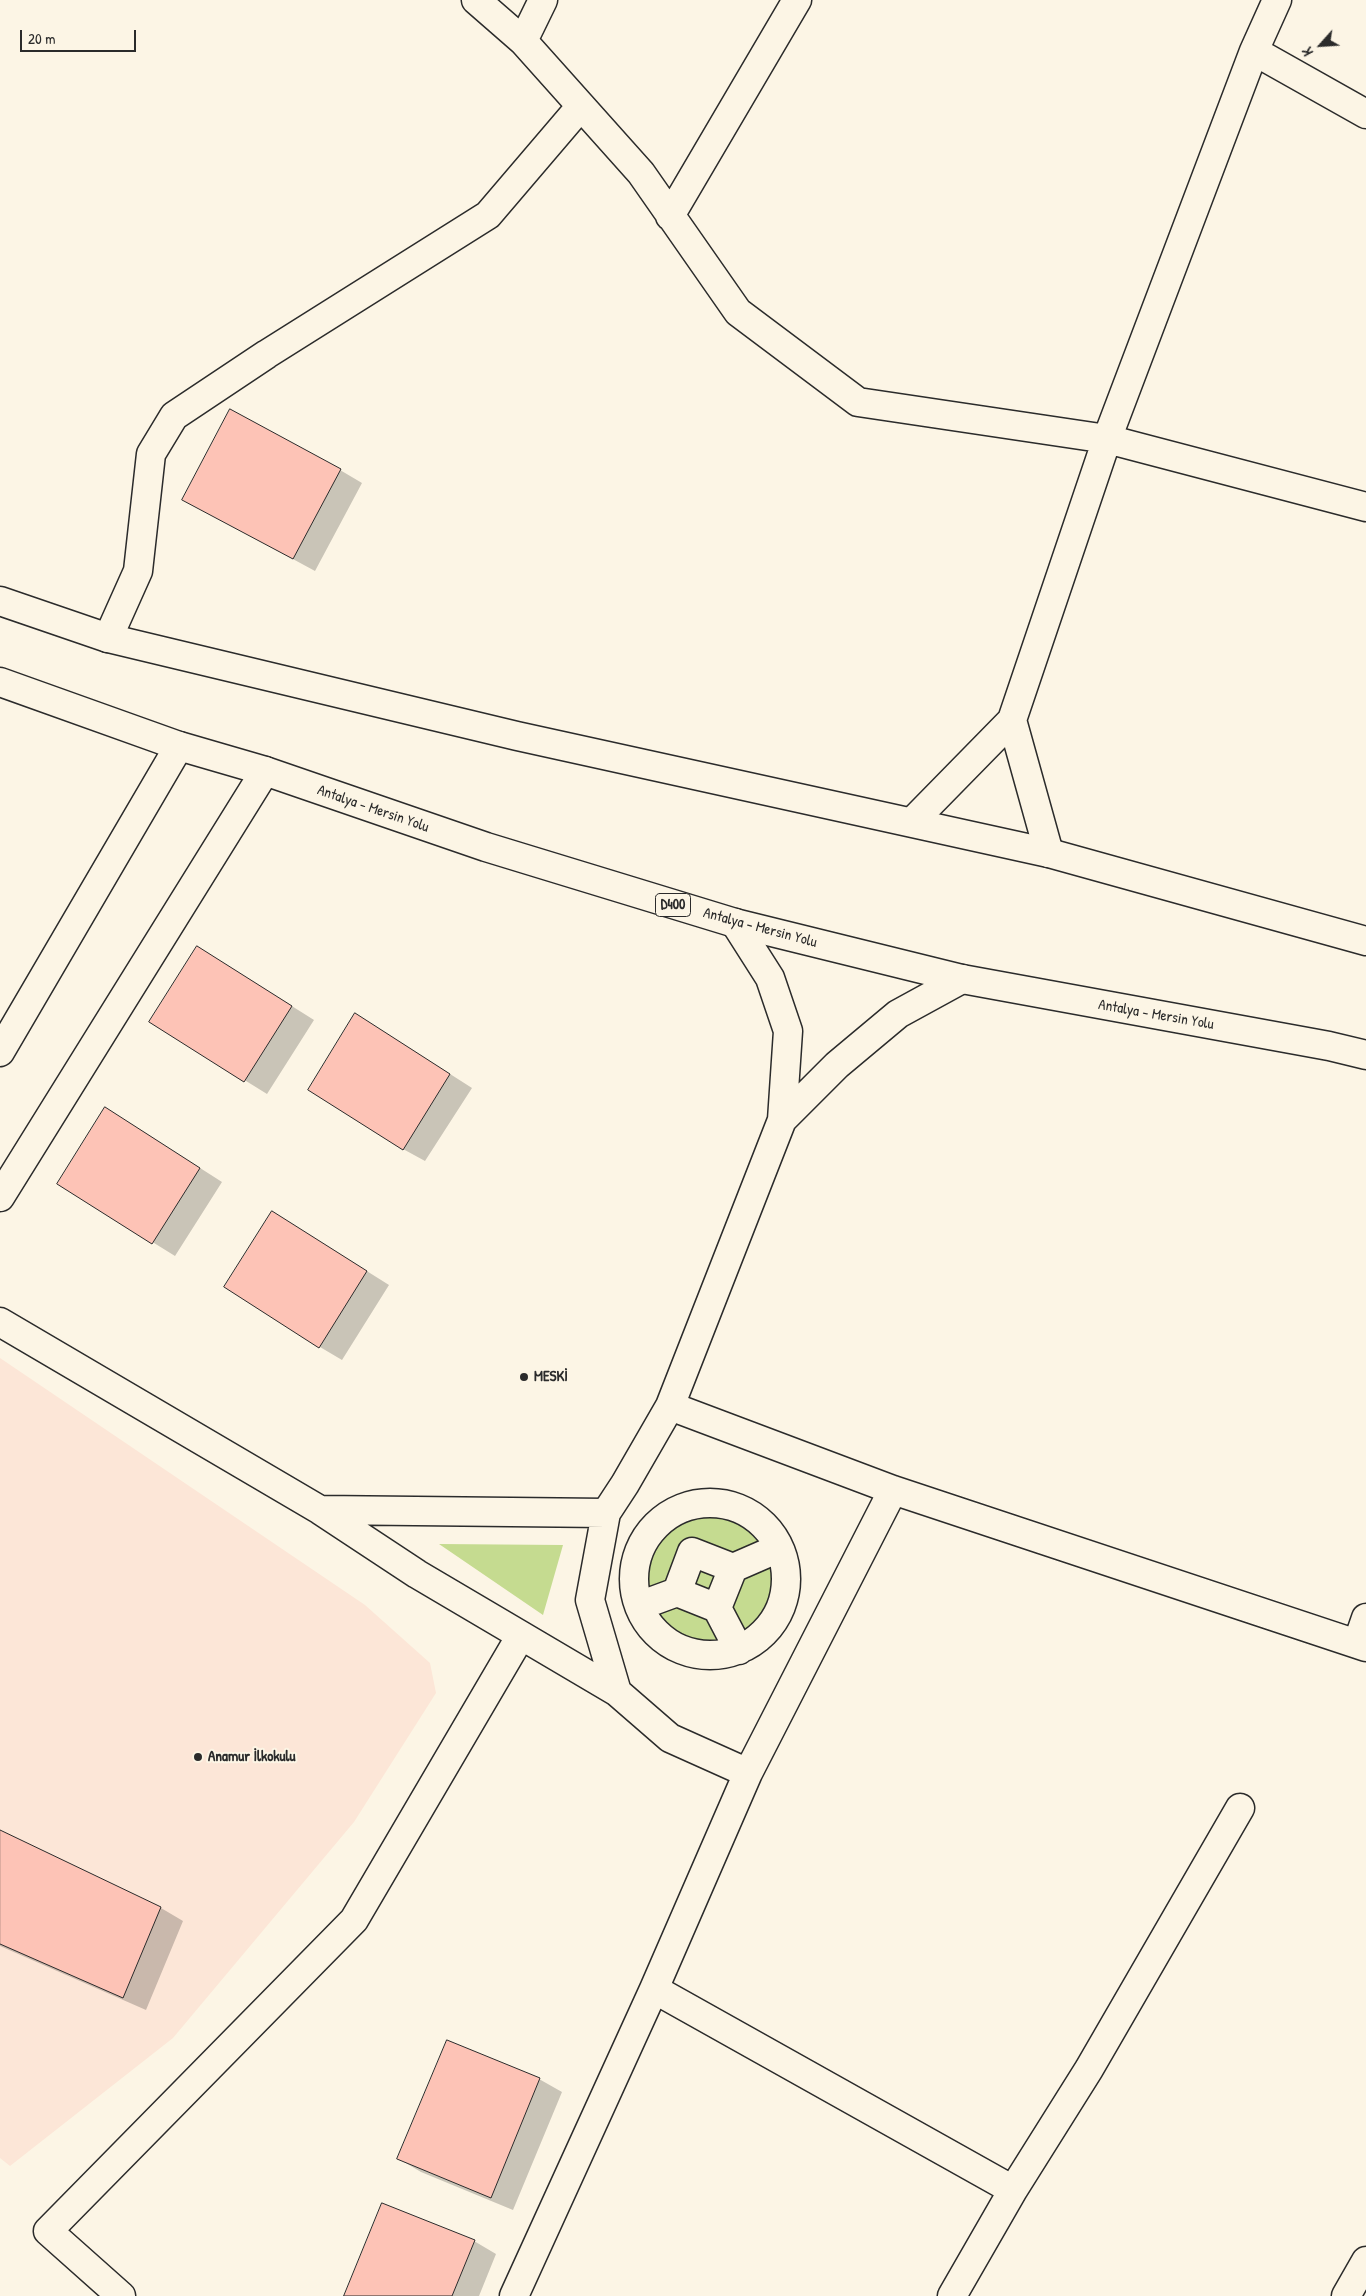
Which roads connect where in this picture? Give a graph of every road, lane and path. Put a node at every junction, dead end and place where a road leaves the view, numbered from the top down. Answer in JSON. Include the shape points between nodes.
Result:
{"nodes":[{"id":1,"x":476,"y":0,"type":"edge"},
{"id":2,"x":543,"y":0,"type":"edge"},
{"id":3,"x":797,"y":0,"type":"edge"},
{"id":4,"x":1277,"y":0,"type":"edge"},
{"id":5,"x":523,"y":41,"type":"junction"},
{"id":6,"x":1254,"y":51,"type":"junction"},
{"id":7,"x":581,"y":106,"type":"junction"},
{"id":8,"x":1366,"y":114,"type":"edge"},
{"id":9,"x":670,"y":216,"type":"junction"},
{"id":10,"x":1107,"y":439,"type":"junction"},
{"id":11,"x":1366,"y":507,"type":"edge"},
{"id":12,"x":0,"y":601,"type":"edge"},
{"id":13,"x":108,"y":638,"type":"junction"},
{"id":14,"x":0,"y":682,"type":"edge"},
{"id":15,"x":1012,"y":720,"type":"junction"},
{"id":16,"x":179,"y":746,"type":"junction"},
{"id":17,"x":265,"y":771,"type":"junction"},
{"id":18,"x":912,"y":822,"type":"junction"},
{"id":19,"x":1049,"y":853,"type":"junction"},
{"id":20,"x":735,"y":923,"type":"junction"},
{"id":21,"x":1366,"y":940,"type":"edge"},
{"id":22,"x":962,"y":979,"type":"junction"},
{"id":23,"x":0,"y":1052,"type":"edge"},
{"id":24,"x":1366,"y":1056,"type":"edge"},
{"id":25,"x":782,"y":1120,"type":"junction"},
{"id":26,"x":0,"y":1197,"type":"edge"},
{"id":27,"x":0,"y":1322,"type":"edge"},
{"id":28,"x":670,"y":1406,"type":"junction"},
{"id":29,"x":893,"y":1490,"type":"junction"},
{"id":30,"x":320,"y":1510,"type":"junction"},
{"id":31,"x":676,"y":1510,"type":"junction"},
{"id":32,"x":606,"y":1514,"type":"junction"},
{"id":33,"x":780,"y":1548,"type":"junction"},
{"id":34,"x":692,"y":1552,"type":"junction"},
{"id":35,"x":733,"y":1568,"type":"junction"},
{"id":36,"x":676,"y":1592,"type":"junction"},
{"id":37,"x":639,"y":1606,"type":"junction"},
{"id":38,"x":717,"y":1608,"type":"junction"},
{"id":39,"x":1366,"y":1618,"type":"edge"},
{"id":40,"x":520,"y":1637,"type":"junction"},
{"id":41,"x":1361,"y":1646,"type":"edge"},
{"id":42,"x":739,"y":1650,"type":"junction"},
{"id":43,"x":617,"y":1692,"type":"junction"},
{"id":44,"x":748,"y":1772,"type":"junction"},
{"id":45,"x":1240,"y":1808,"type":"dead end"},
{"id":46,"x":654,"y":1989,"type":"junction"},
{"id":47,"x":1013,"y":2190,"type":"junction"},
{"id":48,"x":1366,"y":2261,"type":"edge"},
{"id":49,"x":121,"y":2296,"type":"edge"},
{"id":50,"x":514,"y":2296,"type":"edge"},
{"id":51,"x":952,"y":2296,"type":"edge"},
{"id":52,"x":1346,"y":2296,"type":"edge"}],
"edges":[{"from":1,"to":5,"type":"main road"},
{"from":2,"to":5,"type":"main road"},
{"from":3,"to":9,"type":"main road"},
{"from":4,"to":6,"type":"main road"},
{"from":5,"to":7,"type":"main road"},
{"from":6,"to":8,"type":"main road"},
{"from":6,"to":10,"type":"main road"},
{"from":7,"to":9,"type":"main road","via":[[641,173]]},
{"from":7,"to":13,"type":"main road","via":[[488,215],[174,416],[151,454],[138,571]]},
{"from":9,"to":10,"type":"main road","via":[[738,312],[858,402]]},
{"from":10,"to":11,"type":"main road"},
{"from":10,"to":15,"type":"main road"},
{"from":12,"to":13,"type":"main road"},
{"from":13,"to":18,"type":"main road","via":[[517,736]]},
{"from":14,"to":16,"type":"main road","name":"Antalya - Mersin Yolu","number":"D400"},
{"from":15,"to":18,"type":"main road"},
{"from":15,"to":19,"type":"main road"},
{"from":16,"to":17,"type":"main road","name":"Antalya - Mersin Yolu","number":"D400"},
{"from":16,"to":23,"type":"main road"},
{"from":17,"to":20,"type":"main road","name":"Antalya - Mersin Yolu","number":"D400","via":[[486,847]]},
{"from":17,"to":26,"type":"main road"},
{"from":18,"to":19,"type":"main road"},
{"from":19,"to":21,"type":"main road"},
{"from":20,"to":22,"type":"main road","name":"Antalya - Mersin Yolu","number":"D400"},
{"from":20,"to":25,"type":"main road","via":[[770,978],[788,1032]]},
{"from":22,"to":24,"type":"main road","name":"Antalya - Mersin Yolu","number":"D400","via":[[1329,1046]]},
{"from":22,"to":25,"type":"main road","via":[[898,1014],[837,1065]]},
{"from":25,"to":28,"type":"main road"},
{"from":27,"to":30,"type":"main road"},
{"from":28,"to":29,"type":"main road"},
{"from":28,"to":32,"type":"main road"},
{"from":29,"to":41,"type":"main road"},
{"from":29,"to":44,"type":"main road"},
{"from":30,"to":32,"type":"main road"},
{"from":30,"to":40,"type":"main road"},
{"from":31,"to":33,"type":"main road","via":[[699,1504],[723,1504],[747,1512],[766,1528]]},
{"from":31,"to":34,"type":"main road"},
{"from":31,"to":37,"type":"main road","via":[[648,1534],[639,1551],[634,1588]]},
{"from":32,"to":43,"type":"main road","via":[[590,1600]]},
{"from":33,"to":35,"type":"main road"},
{"from":33,"to":42,"type":"main road","via":[[786,1572],[784,1596],[775,1619],[760,1637]]},
{"from":34,"to":35,"type":"main road"},
{"from":34,"to":36,"type":"main road"},
{"from":35,"to":38,"type":"main road"},
{"from":36,"to":37,"type":"main road"},
{"from":36,"to":38,"type":"main road"},
{"from":37,"to":42,"type":"main road","via":[[651,1628],[669,1644],[691,1653],[715,1656]]},
{"from":38,"to":42,"type":"main road"},
{"from":39,"to":41,"type":"main road"},
{"from":40,"to":43,"type":"main road"},
{"from":40,"to":49,"type":"main road","via":[[354,1920],[48,2231]]},
{"from":43,"to":44,"type":"main road","via":[[670,1738]]},
{"from":44,"to":46,"type":"main road"},
{"from":45,"to":47,"type":"main road","via":[[1090,2069]]},
{"from":46,"to":47,"type":"main road"},
{"from":46,"to":50,"type":"main road"},
{"from":47,"to":51,"type":"main road"},
{"from":48,"to":52,"type":"main road"}]}
